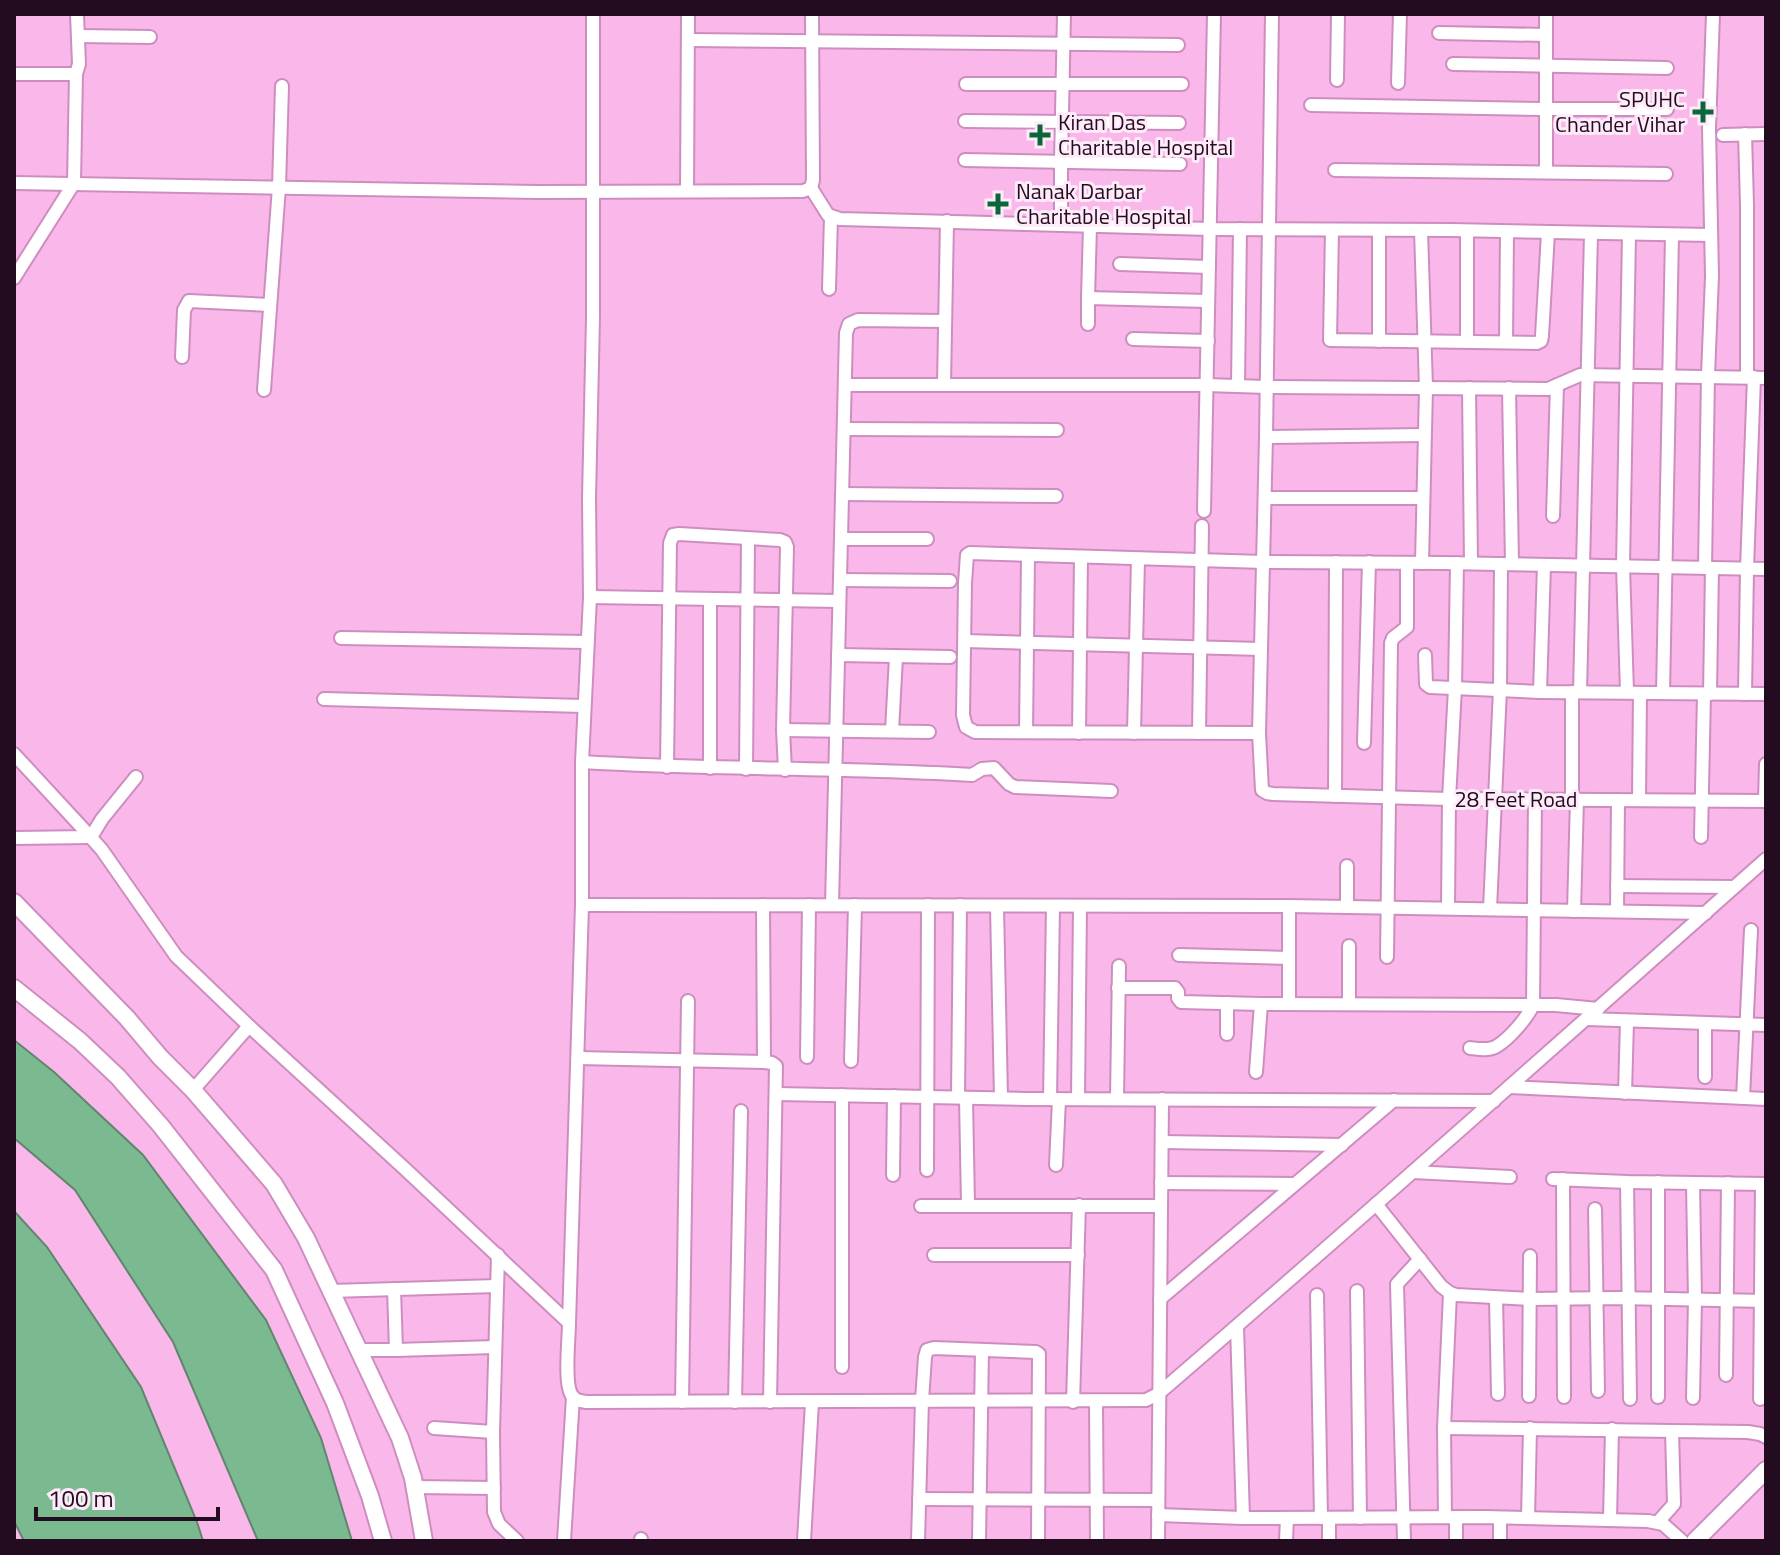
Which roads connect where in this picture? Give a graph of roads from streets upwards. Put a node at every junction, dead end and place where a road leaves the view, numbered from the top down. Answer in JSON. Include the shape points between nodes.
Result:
{"nodes":[{"id":1,"x":77,"y":14,"type":"edge"},
{"id":2,"x":593,"y":14,"type":"edge"},
{"id":3,"x":688,"y":14,"type":"edge"},
{"id":4,"x":812,"y":14,"type":"edge"},
{"id":5,"x":1064,"y":14,"type":"edge"},
{"id":6,"x":1214,"y":14,"type":"edge"},
{"id":7,"x":1272,"y":14,"type":"edge"},
{"id":8,"x":1338,"y":14,"type":"edge"},
{"id":9,"x":1400,"y":14,"type":"edge"},
{"id":10,"x":1546,"y":14,"type":"edge"},
{"id":11,"x":1713,"y":14,"type":"edge"},
{"id":12,"x":1439,"y":33,"type":"dead end"},
{"id":13,"x":1546,"y":35,"type":"junction"},
{"id":14,"x":78,"y":36,"type":"junction"},
{"id":15,"x":150,"y":37,"type":"dead end"},
{"id":16,"x":688,"y":40,"type":"junction"},
{"id":17,"x":812,"y":41,"type":"junction"},
{"id":18,"x":1064,"y":43,"type":"junction"},
{"id":19,"x":1178,"y":45,"type":"dead end"},
{"id":20,"x":1453,"y":64,"type":"dead end"},
{"id":21,"x":1546,"y":65,"type":"junction"},
{"id":22,"x":1667,"y":68,"type":"dead end"},
{"id":23,"x":14,"y":74,"type":"edge"},
{"id":24,"x":76,"y":74,"type":"junction"},
{"id":25,"x":1337,"y":80,"type":"dead end"},
{"id":26,"x":1398,"y":83,"type":"dead end"},
{"id":27,"x":966,"y":84,"type":"dead end"},
{"id":28,"x":1182,"y":84,"type":"dead end"},
{"id":29,"x":1063,"y":85,"type":"junction"},
{"id":30,"x":282,"y":86,"type":"dead end"},
{"id":31,"x":1311,"y":105,"type":"dead end"},
{"id":32,"x":1546,"y":109,"type":"junction"},
{"id":33,"x":1667,"y":109,"type":"dead end"},
{"id":34,"x":965,"y":121,"type":"dead end"},
{"id":35,"x":1062,"y":122,"type":"junction"},
{"id":36,"x":1179,"y":123,"type":"dead end"},
{"id":37,"x":1745,"y":134,"type":"junction"},
{"id":38,"x":1766,"y":134,"type":"edge"},
{"id":39,"x":1723,"y":135,"type":"dead end"},
{"id":40,"x":965,"y":160,"type":"dead end"},
{"id":41,"x":1061,"y":162,"type":"junction"},
{"id":42,"x":1180,"y":164,"type":"dead end"},
{"id":43,"x":1335,"y":170,"type":"dead end"},
{"id":44,"x":1546,"y":172,"type":"junction"},
{"id":45,"x":1666,"y":174,"type":"dead end"},
{"id":46,"x":14,"y":183,"type":"edge"},
{"id":47,"x":74,"y":183,"type":"junction"},
{"id":48,"x":279,"y":187,"type":"junction"},
{"id":49,"x":811,"y":188,"type":"junction"},
{"id":50,"x":592,"y":191,"type":"junction"},
{"id":51,"x":687,"y":191,"type":"junction"},
{"id":52,"x":831,"y":217,"type":"junction"},
{"id":53,"x":947,"y":221,"type":"junction"},
{"id":54,"x":1061,"y":225,"type":"junction"},
{"id":55,"x":1090,"y":226,"type":"junction"},
{"id":56,"x":1210,"y":229,"type":"junction"},
{"id":57,"x":1240,"y":229,"type":"junction"},
{"id":58,"x":1269,"y":229,"type":"junction"},
{"id":59,"x":1332,"y":230,"type":"junction"},
{"id":60,"x":1421,"y":230,"type":"junction"},
{"id":61,"x":1379,"y":231,"type":"junction"},
{"id":62,"x":1467,"y":231,"type":"junction"},
{"id":63,"x":1507,"y":232,"type":"junction"},
{"id":64,"x":1548,"y":233,"type":"junction"},
{"id":65,"x":1591,"y":234,"type":"junction"},
{"id":66,"x":1629,"y":235,"type":"junction"},
{"id":67,"x":1672,"y":235,"type":"junction"},
{"id":68,"x":1711,"y":235,"type":"junction"},
{"id":69,"x":1120,"y":264,"type":"dead end"},
{"id":70,"x":1209,"y":267,"type":"junction"},
{"id":71,"x":14,"y":278,"type":"edge"},
{"id":72,"x":829,"y":289,"type":"dead end"},
{"id":73,"x":1088,"y":298,"type":"junction"},
{"id":74,"x":1208,"y":301,"type":"junction"},
{"id":75,"x":270,"y":305,"type":"junction"},
{"id":76,"x":945,"y":321,"type":"junction"},
{"id":77,"x":1088,"y":324,"type":"dead end"},
{"id":78,"x":1133,"y":339,"type":"dead end"},
{"id":79,"x":1208,"y":341,"type":"junction"},
{"id":80,"x":1379,"y":341,"type":"junction"},
{"id":81,"x":1425,"y":341,"type":"junction"},
{"id":82,"x":1467,"y":341,"type":"junction"},
{"id":83,"x":1506,"y":342,"type":"junction"},
{"id":84,"x":182,"y":357,"type":"dead end"},
{"id":85,"x":1588,"y":375,"type":"junction"},
{"id":86,"x":1627,"y":375,"type":"junction"},
{"id":87,"x":1708,"y":375,"type":"junction"},
{"id":88,"x":1669,"y":376,"type":"junction"},
{"id":89,"x":1756,"y":377,"type":"edge"},
{"id":90,"x":845,"y":385,"type":"junction"},
{"id":91,"x":944,"y":385,"type":"junction"},
{"id":92,"x":1207,"y":385,"type":"junction"},
{"id":93,"x":1557,"y":385,"type":"junction"},
{"id":94,"x":1238,"y":386,"type":"junction"},
{"id":95,"x":1266,"y":387,"type":"junction"},
{"id":96,"x":1426,"y":388,"type":"junction"},
{"id":97,"x":1469,"y":388,"type":"junction"},
{"id":98,"x":1509,"y":388,"type":"junction"},
{"id":99,"x":264,"y":390,"type":"dead end"},
{"id":100,"x":844,"y":429,"type":"junction"},
{"id":101,"x":1057,"y":430,"type":"dead end"},
{"id":102,"x":1424,"y":435,"type":"junction"},
{"id":103,"x":1266,"y":437,"type":"junction"},
{"id":104,"x":842,"y":494,"type":"junction"},
{"id":105,"x":1056,"y":496,"type":"dead end"},
{"id":106,"x":1265,"y":498,"type":"junction"},
{"id":107,"x":1423,"y":498,"type":"junction"},
{"id":108,"x":1204,"y":511,"type":"dead end"},
{"id":109,"x":1553,"y":516,"type":"dead end"},
{"id":110,"x":1202,"y":526,"type":"dead end"},
{"id":111,"x":748,"y":539,"type":"junction"},
{"id":112,"x":841,"y":539,"type":"junction"},
{"id":113,"x":927,"y":539,"type":"dead end"},
{"id":114,"x":1028,"y":556,"type":"junction"},
{"id":115,"x":1081,"y":557,"type":"junction"},
{"id":116,"x":1138,"y":559,"type":"junction"},
{"id":117,"x":1201,"y":560,"type":"junction"},
{"id":118,"x":1264,"y":562,"type":"junction"},
{"id":119,"x":1336,"y":562,"type":"junction"},
{"id":120,"x":1369,"y":562,"type":"junction"},
{"id":121,"x":1407,"y":563,"type":"junction"},
{"id":122,"x":1422,"y":563,"type":"junction"},
{"id":123,"x":1457,"y":563,"type":"junction"},
{"id":124,"x":1471,"y":563,"type":"junction"},
{"id":125,"x":1506,"y":564,"type":"junction"},
{"id":126,"x":1544,"y":565,"type":"junction"},
{"id":127,"x":1583,"y":565,"type":"junction"},
{"id":128,"x":1623,"y":566,"type":"junction"},
{"id":129,"x":1665,"y":567,"type":"junction"},
{"id":130,"x":1709,"y":568,"type":"junction"},
{"id":131,"x":1747,"y":569,"type":"junction"},
{"id":132,"x":1766,"y":569,"type":"edge"},
{"id":133,"x":840,"y":580,"type":"junction"},
{"id":134,"x":950,"y":581,"type":"dead end"},
{"id":135,"x":590,"y":597,"type":"junction"},
{"id":136,"x":669,"y":598,"type":"junction"},
{"id":137,"x":710,"y":599,"type":"junction"},
{"id":138,"x":748,"y":599,"type":"junction"},
{"id":139,"x":786,"y":600,"type":"junction"},
{"id":140,"x":839,"y":601,"type":"junction"},
{"id":141,"x":341,"y":638,"type":"dead end"},
{"id":142,"x":965,"y":641,"type":"junction"},
{"id":143,"x":586,"y":642,"type":"junction"},
{"id":144,"x":1028,"y":642,"type":"junction"},
{"id":145,"x":1080,"y":644,"type":"junction"},
{"id":146,"x":1137,"y":646,"type":"junction"},
{"id":147,"x":1200,"y":647,"type":"junction"},
{"id":148,"x":1261,"y":649,"type":"junction"},
{"id":149,"x":838,"y":655,"type":"junction"},
{"id":150,"x":1425,"y":655,"type":"dead end"},
{"id":151,"x":896,"y":657,"type":"junction"},
{"id":152,"x":950,"y":657,"type":"dead end"},
{"id":153,"x":1455,"y":688,"type":"junction"},
{"id":154,"x":1500,"y":689,"type":"junction"},
{"id":155,"x":1540,"y":692,"type":"junction"},
{"id":156,"x":1576,"y":692,"type":"junction"},
{"id":157,"x":1634,"y":692,"type":"junction"},
{"id":158,"x":1663,"y":693,"type":"junction"},
{"id":159,"x":1707,"y":694,"type":"junction"},
{"id":160,"x":1745,"y":694,"type":"junction"},
{"id":161,"x":1766,"y":694,"type":"edge"},
{"id":162,"x":324,"y":699,"type":"dead end"},
{"id":163,"x":584,"y":706,"type":"junction"},
{"id":164,"x":836,"y":729,"type":"junction"},
{"id":165,"x":783,"y":730,"type":"junction"},
{"id":166,"x":892,"y":731,"type":"junction"},
{"id":167,"x":929,"y":732,"type":"dead end"},
{"id":168,"x":1026,"y":732,"type":"junction"},
{"id":169,"x":1079,"y":733,"type":"junction"},
{"id":170,"x":1134,"y":733,"type":"junction"},
{"id":171,"x":1199,"y":733,"type":"junction"},
{"id":172,"x":1259,"y":733,"type":"junction"},
{"id":173,"x":1364,"y":743,"type":"dead end"},
{"id":174,"x":14,"y":754,"type":"edge"},
{"id":175,"x":582,"y":762,"type":"junction"},
{"id":176,"x":1766,"y":764,"type":"edge"},
{"id":177,"x":667,"y":767,"type":"junction"},
{"id":178,"x":710,"y":768,"type":"junction"},
{"id":179,"x":746,"y":769,"type":"junction"},
{"id":180,"x":785,"y":770,"type":"junction"},
{"id":181,"x":836,"y":771,"type":"junction"},
{"id":182,"x":136,"y":777,"type":"dead end"},
{"id":183,"x":1111,"y":791,"type":"dead end"},
{"id":184,"x":1335,"y":796,"type":"junction"},
{"id":185,"x":1388,"y":797,"type":"junction"},
{"id":186,"x":1449,"y":799,"type":"junction"},
{"id":187,"x":1494,"y":799,"type":"junction"},
{"id":188,"x":1535,"y":799,"type":"junction"},
{"id":189,"x":1575,"y":799,"type":"junction"},
{"id":190,"x":1618,"y":800,"type":"junction"},
{"id":191,"x":1639,"y":800,"type":"junction"},
{"id":192,"x":1701,"y":800,"type":"junction"},
{"id":193,"x":1765,"y":801,"type":"edge"},
{"id":194,"x":91,"y":837,"type":"junction"},
{"id":195,"x":1701,"y":837,"type":"dead end"},
{"id":196,"x":14,"y":838,"type":"edge"},
{"id":197,"x":1766,"y":859,"type":"edge"},
{"id":198,"x":1347,"y":866,"type":"dead end"},
{"id":199,"x":1617,"y":886,"type":"junction"},
{"id":200,"x":1734,"y":887,"type":"junction"},
{"id":201,"x":14,"y":902,"type":"edge"},
{"id":202,"x":582,"y":905,"type":"junction"},
{"id":203,"x":763,"y":905,"type":"junction"},
{"id":204,"x":809,"y":905,"type":"junction"},
{"id":205,"x":832,"y":905,"type":"junction"},
{"id":206,"x":855,"y":905,"type":"junction"},
{"id":207,"x":928,"y":905,"type":"junction"},
{"id":208,"x":960,"y":905,"type":"junction"},
{"id":209,"x":997,"y":906,"type":"junction"},
{"id":210,"x":1053,"y":906,"type":"junction"},
{"id":211,"x":1080,"y":906,"type":"junction"},
{"id":212,"x":1289,"y":906,"type":"junction"},
{"id":213,"x":1347,"y":907,"type":"junction"},
{"id":214,"x":1387,"y":907,"type":"junction"},
{"id":215,"x":1448,"y":908,"type":"junction"},
{"id":216,"x":1490,"y":909,"type":"junction"},
{"id":217,"x":1534,"y":910,"type":"junction"},
{"id":218,"x":1574,"y":911,"type":"junction"},
{"id":219,"x":1617,"y":911,"type":"junction"},
{"id":220,"x":1706,"y":913,"type":"junction"},
{"id":221,"x":1751,"y":930,"type":"dead end"},
{"id":222,"x":1349,"y":946,"type":"dead end"},
{"id":223,"x":1179,"y":955,"type":"dead end"},
{"id":224,"x":1387,"y":957,"type":"dead end"},
{"id":225,"x":1289,"y":958,"type":"junction"},
{"id":226,"x":1119,"y":966,"type":"dead end"},
{"id":227,"x":14,"y":988,"type":"edge"},
{"id":228,"x":1118,"y":988,"type":"junction"},
{"id":229,"x":688,"y":1001,"type":"dead end"},
{"id":230,"x":1227,"y":1003,"type":"junction"},
{"id":231,"x":1289,"y":1003,"type":"junction"},
{"id":232,"x":1261,"y":1004,"type":"junction"},
{"id":233,"x":1349,"y":1004,"type":"junction"},
{"id":234,"x":1533,"y":1005,"type":"junction"},
{"id":235,"x":1598,"y":1009,"type":"junction"},
{"id":236,"x":1587,"y":1019,"type":"junction"},
{"id":237,"x":1627,"y":1021,"type":"junction"},
{"id":238,"x":1705,"y":1023,"type":"junction"},
{"id":239,"x":1747,"y":1024,"type":"junction"},
{"id":240,"x":1766,"y":1025,"type":"edge"},
{"id":241,"x":249,"y":1026,"type":"junction"},
{"id":242,"x":1227,"y":1034,"type":"dead end"},
{"id":243,"x":1470,"y":1048,"type":"dead end"},
{"id":244,"x":807,"y":1057,"type":"dead end"},
{"id":245,"x":578,"y":1058,"type":"junction"},
{"id":246,"x":687,"y":1061,"type":"junction"},
{"id":247,"x":851,"y":1061,"type":"dead end"},
{"id":248,"x":764,"y":1062,"type":"junction"},
{"id":249,"x":1256,"y":1072,"type":"dead end"},
{"id":250,"x":1705,"y":1077,"type":"dead end"},
{"id":251,"x":1509,"y":1087,"type":"junction"},
{"id":252,"x":193,"y":1090,"type":"junction"},
{"id":253,"x":1625,"y":1093,"type":"junction"},
{"id":254,"x":777,"y":1094,"type":"junction"},
{"id":255,"x":842,"y":1095,"type":"junction"},
{"id":256,"x":894,"y":1096,"type":"junction"},
{"id":257,"x":928,"y":1097,"type":"junction"},
{"id":258,"x":962,"y":1098,"type":"junction"},
{"id":259,"x":1001,"y":1098,"type":"junction"},
{"id":260,"x":1743,"y":1098,"type":"junction"},
{"id":261,"x":1054,"y":1099,"type":"junction"},
{"id":262,"x":1078,"y":1099,"type":"junction"},
{"id":263,"x":1117,"y":1099,"type":"junction"},
{"id":264,"x":1162,"y":1099,"type":"junction"},
{"id":265,"x":1766,"y":1099,"type":"edge"},
{"id":266,"x":1394,"y":1100,"type":"junction"},
{"id":267,"x":1494,"y":1101,"type":"junction"},
{"id":268,"x":741,"y":1111,"type":"dead end"},
{"id":269,"x":1162,"y":1142,"type":"junction"},
{"id":270,"x":1342,"y":1145,"type":"junction"},
{"id":271,"x":1056,"y":1165,"type":"dead end"},
{"id":272,"x":927,"y":1170,"type":"dead end"},
{"id":273,"x":1413,"y":1172,"type":"junction"},
{"id":274,"x":893,"y":1175,"type":"dead end"},
{"id":275,"x":1510,"y":1177,"type":"dead end"},
{"id":276,"x":1627,"y":1182,"type":"junction"},
{"id":277,"x":1658,"y":1182,"type":"junction"},
{"id":278,"x":1161,"y":1183,"type":"junction"},
{"id":279,"x":1693,"y":1183,"type":"junction"},
{"id":280,"x":1728,"y":1183,"type":"junction"},
{"id":281,"x":1295,"y":1184,"type":"junction"},
{"id":282,"x":1764,"y":1184,"type":"edge"},
{"id":283,"x":1376,"y":1204,"type":"junction"},
{"id":284,"x":968,"y":1205,"type":"junction"},
{"id":285,"x":1079,"y":1205,"type":"junction"},
{"id":286,"x":921,"y":1206,"type":"dead end"},
{"id":287,"x":1161,"y":1206,"type":"junction"},
{"id":288,"x":1595,"y":1209,"type":"dead end"},
{"id":289,"x":498,"y":1255,"type":"junction"},
{"id":290,"x":934,"y":1255,"type":"dead end"},
{"id":291,"x":1078,"y":1255,"type":"junction"},
{"id":292,"x":1530,"y":1256,"type":"dead end"},
{"id":293,"x":1420,"y":1259,"type":"junction"},
{"id":294,"x":497,"y":1286,"type":"junction"},
{"id":295,"x":394,"y":1289,"type":"junction"},
{"id":296,"x":331,"y":1291,"type":"junction"},
{"id":297,"x":1357,"y":1291,"type":"dead end"},
{"id":298,"x":1450,"y":1293,"type":"junction"},
{"id":299,"x":1317,"y":1295,"type":"dead end"},
{"id":300,"x":1496,"y":1298,"type":"junction"},
{"id":301,"x":1596,"y":1298,"type":"junction"},
{"id":302,"x":1628,"y":1298,"type":"junction"},
{"id":303,"x":1160,"y":1299,"type":"junction"},
{"id":304,"x":1529,"y":1299,"type":"junction"},
{"id":305,"x":1562,"y":1299,"type":"junction"},
{"id":306,"x":1658,"y":1299,"type":"junction"},
{"id":307,"x":1695,"y":1300,"type":"junction"},
{"id":308,"x":1727,"y":1300,"type":"junction"},
{"id":309,"x":1764,"y":1301,"type":"edge"},
{"id":310,"x":569,"y":1323,"type":"junction"},
{"id":311,"x":1237,"y":1326,"type":"junction"},
{"id":312,"x":495,"y":1347,"type":"junction"},
{"id":313,"x":359,"y":1350,"type":"junction"},
{"id":314,"x":396,"y":1350,"type":"junction"},
{"id":315,"x":982,"y":1350,"type":"junction"},
{"id":316,"x":842,"y":1367,"type":"dead end"},
{"id":317,"x":1726,"y":1375,"type":"dead end"},
{"id":318,"x":1598,"y":1391,"type":"dead end"},
{"id":319,"x":1158,"y":1394,"type":"junction"},
{"id":320,"x":1498,"y":1394,"type":"dead end"},
{"id":321,"x":1529,"y":1396,"type":"dead end"},
{"id":322,"x":573,"y":1397,"type":"junction"},
{"id":323,"x":1564,"y":1397,"type":"dead end"},
{"id":324,"x":1658,"y":1397,"type":"dead end"},
{"id":325,"x":1693,"y":1398,"type":"dead end"},
{"id":326,"x":1630,"y":1399,"type":"dead end"},
{"id":327,"x":1760,"y":1399,"type":"dead end"},
{"id":328,"x":922,"y":1400,"type":"junction"},
{"id":329,"x":981,"y":1400,"type":"junction"},
{"id":330,"x":682,"y":1402,"type":"junction"},
{"id":331,"x":735,"y":1402,"type":"junction"},
{"id":332,"x":770,"y":1402,"type":"junction"},
{"id":333,"x":812,"y":1402,"type":"junction"},
{"id":334,"x":1039,"y":1402,"type":"junction"},
{"id":335,"x":1073,"y":1402,"type":"junction"},
{"id":336,"x":1096,"y":1402,"type":"junction"},
{"id":337,"x":434,"y":1428,"type":"dead end"},
{"id":338,"x":1444,"y":1428,"type":"junction"},
{"id":339,"x":1530,"y":1428,"type":"junction"},
{"id":340,"x":1612,"y":1429,"type":"junction"},
{"id":341,"x":1672,"y":1431,"type":"junction"},
{"id":342,"x":493,"y":1432,"type":"junction"},
{"id":343,"x":1766,"y":1437,"type":"edge"},
{"id":344,"x":1766,"y":1470,"type":"edge"},
{"id":345,"x":415,"y":1487,"type":"junction"},
{"id":346,"x":494,"y":1488,"type":"junction"},
{"id":347,"x":919,"y":1499,"type":"junction"},
{"id":348,"x":979,"y":1499,"type":"junction"},
{"id":349,"x":1038,"y":1499,"type":"junction"},
{"id":350,"x":1097,"y":1499,"type":"junction"},
{"id":351,"x":1158,"y":1500,"type":"junction"},
{"id":352,"x":1158,"y":1515,"type":"junction"},
{"id":353,"x":1405,"y":1517,"type":"junction"},
{"id":354,"x":1450,"y":1517,"type":"junction"},
{"id":355,"x":1243,"y":1518,"type":"junction"},
{"id":356,"x":1287,"y":1518,"type":"junction"},
{"id":357,"x":1325,"y":1518,"type":"junction"},
{"id":358,"x":1360,"y":1518,"type":"junction"},
{"id":359,"x":1500,"y":1518,"type":"junction"},
{"id":360,"x":1528,"y":1518,"type":"junction"},
{"id":361,"x":1610,"y":1520,"type":"junction"},
{"id":362,"x":1658,"y":1522,"type":"junction"},
{"id":363,"x":383,"y":1541,"type":"edge"},
{"id":364,"x":424,"y":1541,"type":"edge"},
{"id":365,"x":517,"y":1541,"type":"edge"},
{"id":366,"x":564,"y":1541,"type":"edge"},
{"id":367,"x":804,"y":1541,"type":"edge"},
{"id":368,"x":918,"y":1541,"type":"edge"},
{"id":369,"x":979,"y":1541,"type":"edge"},
{"id":370,"x":1038,"y":1541,"type":"edge"},
{"id":371,"x":1097,"y":1541,"type":"edge"},
{"id":372,"x":1158,"y":1541,"type":"edge"},
{"id":373,"x":1286,"y":1541,"type":"edge"},
{"id":374,"x":1329,"y":1541,"type":"edge"},
{"id":375,"x":1404,"y":1541,"type":"edge"},
{"id":376,"x":1456,"y":1541,"type":"edge"},
{"id":377,"x":1500,"y":1541,"type":"edge"},
{"id":378,"x":1682,"y":1541,"type":"edge"},
{"id":379,"x":1695,"y":1541,"type":"edge"}],
"edges":[{"from":1,"to":14,"type":"street"},
{"from":2,"to":50,"type":"street"},
{"from":3,"to":16,"type":"street"},
{"from":4,"to":17,"type":"street"},
{"from":5,"to":18,"type":"street"},
{"from":6,"to":56,"type":"street"},
{"from":7,"to":58,"type":"street"},
{"from":8,"to":25,"type":"street"},
{"from":9,"to":26,"type":"street"},
{"from":10,"to":13,"type":"street"},
{"from":11,"to":68,"type":"street"},
{"from":12,"to":13,"type":"street"},
{"from":13,"to":21,"type":"street"},
{"from":14,"to":15,"type":"street"},
{"from":14,"to":24,"type":"street"},
{"from":16,"to":17,"type":"street"},
{"from":16,"to":51,"type":"street"},
{"from":17,"to":18,"type":"street"},
{"from":17,"to":49,"type":"street"},
{"from":18,"to":19,"type":"street"},
{"from":18,"to":29,"type":"street"},
{"from":20,"to":21,"type":"street"},
{"from":21,"to":22,"type":"street"},
{"from":21,"to":32,"type":"street"},
{"from":23,"to":24,"type":"street"},
{"from":24,"to":47,"type":"street"},
{"from":27,"to":29,"type":"street"},
{"from":28,"to":29,"type":"street"},
{"from":29,"to":35,"type":"street"},
{"from":30,"to":48,"type":"street"},
{"from":31,"to":32,"type":"street"},
{"from":32,"to":33,"type":"street"},
{"from":32,"to":44,"type":"street"},
{"from":34,"to":35,"type":"street"},
{"from":35,"to":36,"type":"street"},
{"from":35,"to":41,"type":"street"},
{"from":37,"to":38,"type":"street"},
{"from":37,"to":39,"type":"street"},
{"from":37,"to":89,"type":"street"},
{"from":40,"to":41,"type":"street"},
{"from":41,"to":42,"type":"street"},
{"from":41,"to":54,"type":"street"},
{"from":43,"to":44,"type":"street"},
{"from":44,"to":45,"type":"street"},
{"from":46,"to":47,"type":"street"},
{"from":47,"to":48,"type":"street"},
{"from":47,"to":71,"type":"street"},
{"from":48,"to":50,"type":"street"},
{"from":48,"to":75,"type":"street"},
{"from":49,"to":51,"type":"street"},
{"from":49,"to":52,"type":"street"},
{"from":50,"to":51,"type":"street"},
{"from":50,"to":135,"type":"street"},
{"from":52,"to":53,"type":"street"},
{"from":52,"to":72,"type":"street"},
{"from":53,"to":54,"type":"street"},
{"from":53,"to":76,"type":"street"},
{"from":54,"to":55,"type":"street"},
{"from":55,"to":56,"type":"street"},
{"from":55,"to":73,"type":"street"},
{"from":56,"to":57,"type":"street"},
{"from":56,"to":70,"type":"street"},
{"from":57,"to":58,"type":"street"},
{"from":57,"to":94,"type":"street"},
{"from":58,"to":59,"type":"street"},
{"from":58,"to":95,"type":"street"},
{"from":59,"to":61,"type":"street"},
{"from":59,"to":80,"type":"street","via":[[1330,340]]},
{"from":60,"to":61,"type":"street"},
{"from":60,"to":62,"type":"street"},
{"from":60,"to":81,"type":"street"},
{"from":61,"to":80,"type":"street"},
{"from":62,"to":63,"type":"street"},
{"from":62,"to":82,"type":"street"},
{"from":63,"to":64,"type":"street"},
{"from":63,"to":83,"type":"street"},
{"from":64,"to":65,"type":"street"},
{"from":64,"to":83,"type":"street","via":[[1541,341]]},
{"from":65,"to":66,"type":"street"},
{"from":65,"to":85,"type":"street"},
{"from":66,"to":67,"type":"street"},
{"from":66,"to":86,"type":"street"},
{"from":67,"to":68,"type":"street"},
{"from":67,"to":88,"type":"street"},
{"from":68,"to":87,"type":"street"},
{"from":69,"to":70,"type":"street"},
{"from":70,"to":74,"type":"street"},
{"from":73,"to":74,"type":"street"},
{"from":73,"to":77,"type":"street"},
{"from":74,"to":79,"type":"street"},
{"from":75,"to":84,"type":"street","via":[[189,301]]},
{"from":75,"to":99,"type":"street"},
{"from":76,"to":90,"type":"street","via":[[849,324]]},
{"from":76,"to":91,"type":"street"},
{"from":78,"to":79,"type":"street"},
{"from":79,"to":92,"type":"street"},
{"from":80,"to":81,"type":"street"},
{"from":81,"to":82,"type":"street"},
{"from":81,"to":96,"type":"street"},
{"from":82,"to":83,"type":"street"},
{"from":85,"to":86,"type":"street"},
{"from":85,"to":93,"type":"street"},
{"from":85,"to":127,"type":"street"},
{"from":86,"to":88,"type":"street"},
{"from":86,"to":128,"type":"street"},
{"from":87,"to":88,"type":"street"},
{"from":87,"to":89,"type":"street"},
{"from":87,"to":130,"type":"street"},
{"from":88,"to":129,"type":"street"},
{"from":89,"to":131,"type":"street"},
{"from":90,"to":91,"type":"street"},
{"from":90,"to":100,"type":"street"},
{"from":91,"to":92,"type":"street"},
{"from":92,"to":94,"type":"street"},
{"from":92,"to":108,"type":"street"},
{"from":93,"to":98,"type":"street"},
{"from":93,"to":109,"type":"street"},
{"from":94,"to":95,"type":"street"},
{"from":95,"to":96,"type":"street"},
{"from":95,"to":103,"type":"street"},
{"from":96,"to":97,"type":"street"},
{"from":96,"to":102,"type":"street"},
{"from":97,"to":98,"type":"street"},
{"from":97,"to":124,"type":"street"},
{"from":98,"to":125,"type":"street"},
{"from":100,"to":101,"type":"street"},
{"from":100,"to":104,"type":"street"},
{"from":102,"to":103,"type":"street"},
{"from":102,"to":107,"type":"street"},
{"from":103,"to":106,"type":"street"},
{"from":104,"to":105,"type":"street"},
{"from":104,"to":112,"type":"street"},
{"from":106,"to":107,"type":"street"},
{"from":106,"to":118,"type":"street"},
{"from":107,"to":122,"type":"street"},
{"from":110,"to":117,"type":"street"},
{"from":111,"to":136,"type":"street","via":[[673,535]]},
{"from":111,"to":138,"type":"street"},
{"from":111,"to":139,"type":"street","via":[[785,542]]},
{"from":112,"to":113,"type":"street"},
{"from":112,"to":133,"type":"street"},
{"from":114,"to":115,"type":"street"},
{"from":114,"to":142,"type":"street","via":[[967,555]]},
{"from":114,"to":144,"type":"street"},
{"from":115,"to":116,"type":"street"},
{"from":115,"to":145,"type":"street"},
{"from":116,"to":117,"type":"street"},
{"from":116,"to":146,"type":"street"},
{"from":117,"to":118,"type":"street"},
{"from":117,"to":147,"type":"street"},
{"from":118,"to":119,"type":"street"},
{"from":118,"to":148,"type":"street"},
{"from":119,"to":120,"type":"street"},
{"from":119,"to":184,"type":"street"},
{"from":120,"to":121,"type":"street"},
{"from":120,"to":173,"type":"street"},
{"from":121,"to":122,"type":"street"},
{"from":121,"to":185,"type":"street","via":[[1407,627],[1391,643]]},
{"from":122,"to":123,"type":"street"},
{"from":123,"to":124,"type":"street"},
{"from":123,"to":153,"type":"street"},
{"from":124,"to":125,"type":"street"},
{"from":125,"to":126,"type":"street"},
{"from":125,"to":154,"type":"street"},
{"from":126,"to":127,"type":"street"},
{"from":126,"to":155,"type":"street"},
{"from":127,"to":128,"type":"street"},
{"from":127,"to":156,"type":"street"},
{"from":128,"to":129,"type":"street"},
{"from":128,"to":157,"type":"street"},
{"from":129,"to":130,"type":"street"},
{"from":129,"to":158,"type":"street"},
{"from":130,"to":131,"type":"street"},
{"from":130,"to":159,"type":"street"},
{"from":131,"to":132,"type":"street"},
{"from":131,"to":160,"type":"street"},
{"from":133,"to":134,"type":"street"},
{"from":133,"to":140,"type":"street"},
{"from":135,"to":136,"type":"street"},
{"from":135,"to":143,"type":"street"},
{"from":136,"to":137,"type":"street"},
{"from":136,"to":177,"type":"street"},
{"from":137,"to":138,"type":"street"},
{"from":137,"to":178,"type":"street"},
{"from":138,"to":139,"type":"street"},
{"from":138,"to":179,"type":"street"},
{"from":139,"to":140,"type":"street"},
{"from":139,"to":165,"type":"street"},
{"from":140,"to":149,"type":"street"},
{"from":141,"to":143,"type":"street"},
{"from":142,"to":144,"type":"street"},
{"from":142,"to":168,"type":"street","via":[[966,727],[975,732]]},
{"from":143,"to":163,"type":"street"},
{"from":144,"to":145,"type":"street"},
{"from":144,"to":168,"type":"street"},
{"from":145,"to":146,"type":"street"},
{"from":145,"to":169,"type":"street"},
{"from":146,"to":147,"type":"street"},
{"from":146,"to":170,"type":"street"},
{"from":147,"to":148,"type":"street"},
{"from":147,"to":171,"type":"street"},
{"from":148,"to":172,"type":"street"},
{"from":149,"to":151,"type":"street"},
{"from":149,"to":164,"type":"street"},
{"from":150,"to":153,"type":"street","via":[[1427,686]]},
{"from":151,"to":152,"type":"street"},
{"from":151,"to":166,"type":"street"},
{"from":153,"to":154,"type":"street"},
{"from":153,"to":186,"type":"street"},
{"from":154,"to":155,"type":"street"},
{"from":154,"to":187,"type":"street"},
{"from":155,"to":156,"type":"street"},
{"from":156,"to":157,"type":"street"},
{"from":156,"to":189,"type":"street"},
{"from":157,"to":158,"type":"street"},
{"from":157,"to":191,"type":"street"},
{"from":158,"to":159,"type":"street"},
{"from":159,"to":160,"type":"street"},
{"from":159,"to":192,"type":"street"},
{"from":160,"to":161,"type":"street"},
{"from":162,"to":163,"type":"street"},
{"from":163,"to":175,"type":"street"},
{"from":164,"to":165,"type":"street"},
{"from":164,"to":166,"type":"street"},
{"from":164,"to":181,"type":"street"},
{"from":165,"to":180,"type":"street"},
{"from":166,"to":167,"type":"street"},
{"from":168,"to":169,"type":"street"},
{"from":169,"to":170,"type":"street"},
{"from":170,"to":171,"type":"street"},
{"from":171,"to":172,"type":"street"},
{"from":172,"to":184,"type":"street","name":"28 Feet Road","via":[[1261,786],[1267,793]]},
{"from":174,"to":194,"type":"street"},
{"from":175,"to":177,"type":"street"},
{"from":175,"to":202,"type":"street"},
{"from":176,"to":193,"type":"street"},
{"from":177,"to":178,"type":"street"},
{"from":178,"to":179,"type":"street"},
{"from":179,"to":180,"type":"street"},
{"from":180,"to":181,"type":"street"},
{"from":181,"to":183,"type":"street","via":[[972,775],[994,768],[1015,787]]},
{"from":181,"to":205,"type":"street"},
{"from":182,"to":194,"type":"street"},
{"from":184,"to":185,"type":"street","name":"28 Feet Road"},
{"from":185,"to":186,"type":"street","name":"28 Feet Road"},
{"from":185,"to":214,"type":"street"},
{"from":186,"to":187,"type":"street","name":"28 Feet Road"},
{"from":186,"to":215,"type":"street"},
{"from":187,"to":188,"type":"street","name":"28 Feet Road"},
{"from":187,"to":216,"type":"street"},
{"from":188,"to":189,"type":"street","name":"28 Feet Road"},
{"from":188,"to":217,"type":"street"},
{"from":189,"to":190,"type":"street","name":"28 Feet Road"},
{"from":189,"to":218,"type":"street"},
{"from":190,"to":191,"type":"street","name":"28 Feet Road"},
{"from":190,"to":199,"type":"street"},
{"from":191,"to":192,"type":"street","name":"28 Feet Road"},
{"from":192,"to":193,"type":"street","name":"28 Feet Road"},
{"from":192,"to":195,"type":"street"},
{"from":194,"to":196,"type":"street"},
{"from":194,"to":241,"type":"street","via":[[176,956]]},
{"from":197,"to":200,"type":"street"},
{"from":198,"to":213,"type":"street"},
{"from":199,"to":200,"type":"street"},
{"from":199,"to":219,"type":"street"},
{"from":200,"to":220,"type":"street"},
{"from":201,"to":252,"type":"street"},
{"from":202,"to":203,"type":"street"},
{"from":202,"to":245,"type":"street"},
{"from":203,"to":204,"type":"street"},
{"from":203,"to":248,"type":"street"},
{"from":204,"to":205,"type":"street"},
{"from":204,"to":244,"type":"street"},
{"from":205,"to":206,"type":"street"},
{"from":206,"to":207,"type":"street"},
{"from":206,"to":247,"type":"street"},
{"from":207,"to":208,"type":"street"},
{"from":207,"to":257,"type":"street"},
{"from":208,"to":209,"type":"street"},
{"from":208,"to":258,"type":"street"},
{"from":209,"to":210,"type":"street"},
{"from":209,"to":259,"type":"street"},
{"from":210,"to":211,"type":"street"},
{"from":210,"to":261,"type":"street"},
{"from":211,"to":212,"type":"street"},
{"from":211,"to":262,"type":"street"},
{"from":212,"to":213,"type":"street"},
{"from":212,"to":225,"type":"street"},
{"from":213,"to":214,"type":"street"},
{"from":214,"to":215,"type":"street"},
{"from":214,"to":224,"type":"street"},
{"from":215,"to":216,"type":"street"},
{"from":216,"to":217,"type":"street"},
{"from":217,"to":218,"type":"street"},
{"from":217,"to":234,"type":"street"},
{"from":218,"to":219,"type":"street"},
{"from":219,"to":220,"type":"street"},
{"from":220,"to":235,"type":"street"},
{"from":221,"to":239,"type":"street"},
{"from":222,"to":233,"type":"street"},
{"from":223,"to":225,"type":"street"},
{"from":225,"to":231,"type":"street"},
{"from":226,"to":228,"type":"street"},
{"from":227,"to":363,"type":"street","via":[[118,1077],[274,1270],[335,1403]]},
{"from":228,"to":230,"type":"street","via":[[1175,988],[1181,1002]]},
{"from":228,"to":263,"type":"street"},
{"from":229,"to":246,"type":"street"},
{"from":230,"to":232,"type":"street"},
{"from":230,"to":242,"type":"street"},
{"from":231,"to":232,"type":"street"},
{"from":231,"to":233,"type":"street"},
{"from":232,"to":249,"type":"street"},
{"from":233,"to":234,"type":"street"},
{"from":234,"to":235,"type":"street"},
{"from":234,"to":243,"type":"street","via":[[1526,1019],[1496,1046]]},
{"from":235,"to":236,"type":"street"},
{"from":236,"to":237,"type":"street"},
{"from":236,"to":251,"type":"street"},
{"from":237,"to":238,"type":"street"},
{"from":237,"to":253,"type":"street"},
{"from":238,"to":239,"type":"street"},
{"from":238,"to":250,"type":"street"},
{"from":239,"to":240,"type":"street"},
{"from":239,"to":260,"type":"street"},
{"from":241,"to":252,"type":"street"},
{"from":241,"to":289,"type":"street"},
{"from":245,"to":246,"type":"street"},
{"from":245,"to":310,"type":"street"},
{"from":246,"to":248,"type":"street"},
{"from":246,"to":330,"type":"street"},
{"from":248,"to":254,"type":"street","via":[[776,1066]]},
{"from":251,"to":253,"type":"street"},
{"from":251,"to":267,"type":"street"},
{"from":252,"to":296,"type":"street","via":[[274,1184]]},
{"from":253,"to":260,"type":"street"},
{"from":254,"to":255,"type":"street"},
{"from":254,"to":332,"type":"street"},
{"from":255,"to":256,"type":"street"},
{"from":255,"to":316,"type":"street"},
{"from":256,"to":257,"type":"street"},
{"from":256,"to":274,"type":"street"},
{"from":257,"to":258,"type":"street"},
{"from":257,"to":272,"type":"street"},
{"from":258,"to":259,"type":"street"},
{"from":258,"to":284,"type":"street"},
{"from":259,"to":261,"type":"street"},
{"from":260,"to":265,"type":"street"},
{"from":261,"to":262,"type":"street"},
{"from":261,"to":271,"type":"street"},
{"from":262,"to":263,"type":"street"},
{"from":263,"to":264,"type":"street"},
{"from":264,"to":266,"type":"street"},
{"from":264,"to":269,"type":"street"},
{"from":266,"to":267,"type":"street"},
{"from":266,"to":270,"type":"street"},
{"from":267,"to":273,"type":"street"},
{"from":268,"to":331,"type":"street"},
{"from":269,"to":270,"type":"street"},
{"from":269,"to":278,"type":"street"},
{"from":270,"to":281,"type":"street"},
{"from":273,"to":275,"type":"street"},
{"from":273,"to":283,"type":"street"},
{"from":276,"to":277,"type":"street"},
{"from":276,"to":302,"type":"street"},
{"from":276,"to":305,"type":"street","via":[[1558,1179]]},
{"from":277,"to":279,"type":"street"},
{"from":277,"to":306,"type":"street"},
{"from":278,"to":281,"type":"street"},
{"from":278,"to":287,"type":"street"},
{"from":279,"to":280,"type":"street"},
{"from":279,"to":307,"type":"street"},
{"from":280,"to":282,"type":"street"},
{"from":280,"to":308,"type":"street"},
{"from":281,"to":303,"type":"street"},
{"from":282,"to":309,"type":"street"},
{"from":283,"to":293,"type":"street"},
{"from":283,"to":311,"type":"street"},
{"from":284,"to":285,"type":"street"},
{"from":284,"to":286,"type":"street"},
{"from":285,"to":287,"type":"street"},
{"from":285,"to":291,"type":"street"},
{"from":287,"to":303,"type":"street"},
{"from":288,"to":301,"type":"street"},
{"from":289,"to":294,"type":"street"},
{"from":289,"to":310,"type":"street"},
{"from":290,"to":291,"type":"street"},
{"from":291,"to":335,"type":"street"},
{"from":292,"to":304,"type":"street"},
{"from":293,"to":298,"type":"street"},
{"from":293,"to":353,"type":"street","via":[[1397,1284]]},
{"from":294,"to":295,"type":"street"},
{"from":294,"to":312,"type":"street"},
{"from":295,"to":296,"type":"street"},
{"from":295,"to":314,"type":"street"},
{"from":296,"to":313,"type":"street"},
{"from":297,"to":358,"type":"street"},
{"from":298,"to":300,"type":"street"},
{"from":298,"to":338,"type":"street"},
{"from":299,"to":357,"type":"street"},
{"from":300,"to":304,"type":"street"},
{"from":300,"to":320,"type":"street"},
{"from":301,"to":302,"type":"street"},
{"from":301,"to":305,"type":"street"},
{"from":301,"to":318,"type":"street"},
{"from":302,"to":306,"type":"street"},
{"from":302,"to":326,"type":"street"},
{"from":303,"to":319,"type":"street"},
{"from":304,"to":305,"type":"street"},
{"from":304,"to":321,"type":"street"},
{"from":305,"to":323,"type":"street"},
{"from":306,"to":307,"type":"street"},
{"from":306,"to":324,"type":"street"},
{"from":307,"to":308,"type":"street"},
{"from":307,"to":325,"type":"street"},
{"from":308,"to":309,"type":"street"},
{"from":308,"to":317,"type":"street"},
{"from":309,"to":327,"type":"street"},
{"from":310,"to":322,"type":"street","via":[[568,1384]]},
{"from":311,"to":319,"type":"street"},
{"from":311,"to":355,"type":"street"},
{"from":312,"to":314,"type":"street"},
{"from":312,"to":342,"type":"street"},
{"from":313,"to":314,"type":"street"},
{"from":313,"to":345,"type":"street","via":[[400,1438]]},
{"from":315,"to":328,"type":"street","via":[[927,1350]]},
{"from":315,"to":329,"type":"street"},
{"from":315,"to":334,"type":"street","via":[[1038,1352]]},
{"from":319,"to":336,"type":"street","via":[[1142,1401]]},
{"from":319,"to":351,"type":"street"},
{"from":322,"to":330,"type":"street","via":[[586,1402]]},
{"from":322,"to":366,"type":"street"},
{"from":328,"to":329,"type":"street"},
{"from":328,"to":333,"type":"street"},
{"from":328,"to":347,"type":"street"},
{"from":329,"to":334,"type":"street"},
{"from":329,"to":348,"type":"street"},
{"from":330,"to":331,"type":"street"},
{"from":331,"to":332,"type":"street"},
{"from":332,"to":333,"type":"street"},
{"from":333,"to":367,"type":"street"},
{"from":334,"to":335,"type":"street"},
{"from":334,"to":349,"type":"street"},
{"from":335,"to":336,"type":"street"},
{"from":336,"to":350,"type":"street"},
{"from":337,"to":342,"type":"street"},
{"from":338,"to":339,"type":"street"},
{"from":338,"to":354,"type":"street"},
{"from":339,"to":340,"type":"street"},
{"from":339,"to":360,"type":"street"},
{"from":340,"to":341,"type":"street"},
{"from":340,"to":361,"type":"street"},
{"from":341,"to":343,"type":"street","via":[[1754,1432]]},
{"from":341,"to":362,"type":"street","via":[[1675,1500]]},
{"from":342,"to":346,"type":"street"},
{"from":344,"to":379,"type":"street"},
{"from":345,"to":346,"type":"street"},
{"from":345,"to":364,"type":"street"},
{"from":346,"to":365,"type":"street","via":[[496,1519]]},
{"from":347,"to":348,"type":"street"},
{"from":347,"to":368,"type":"street"},
{"from":348,"to":349,"type":"street"},
{"from":348,"to":369,"type":"street"},
{"from":349,"to":350,"type":"street"},
{"from":349,"to":370,"type":"street"},
{"from":350,"to":351,"type":"street"},
{"from":350,"to":371,"type":"street"},
{"from":351,"to":352,"type":"street"},
{"from":352,"to":355,"type":"street"},
{"from":352,"to":372,"type":"street"},
{"from":353,"to":354,"type":"street"},
{"from":353,"to":358,"type":"street"},
{"from":353,"to":375,"type":"street"},
{"from":354,"to":359,"type":"street"},
{"from":354,"to":376,"type":"street"},
{"from":355,"to":356,"type":"street"},
{"from":356,"to":357,"type":"street"},
{"from":356,"to":373,"type":"street"},
{"from":357,"to":358,"type":"street"},
{"from":357,"to":374,"type":"street"},
{"from":359,"to":360,"type":"street"},
{"from":359,"to":377,"type":"street"},
{"from":360,"to":361,"type":"street"},
{"from":361,"to":362,"type":"street"},
{"from":362,"to":378,"type":"street"}]}
